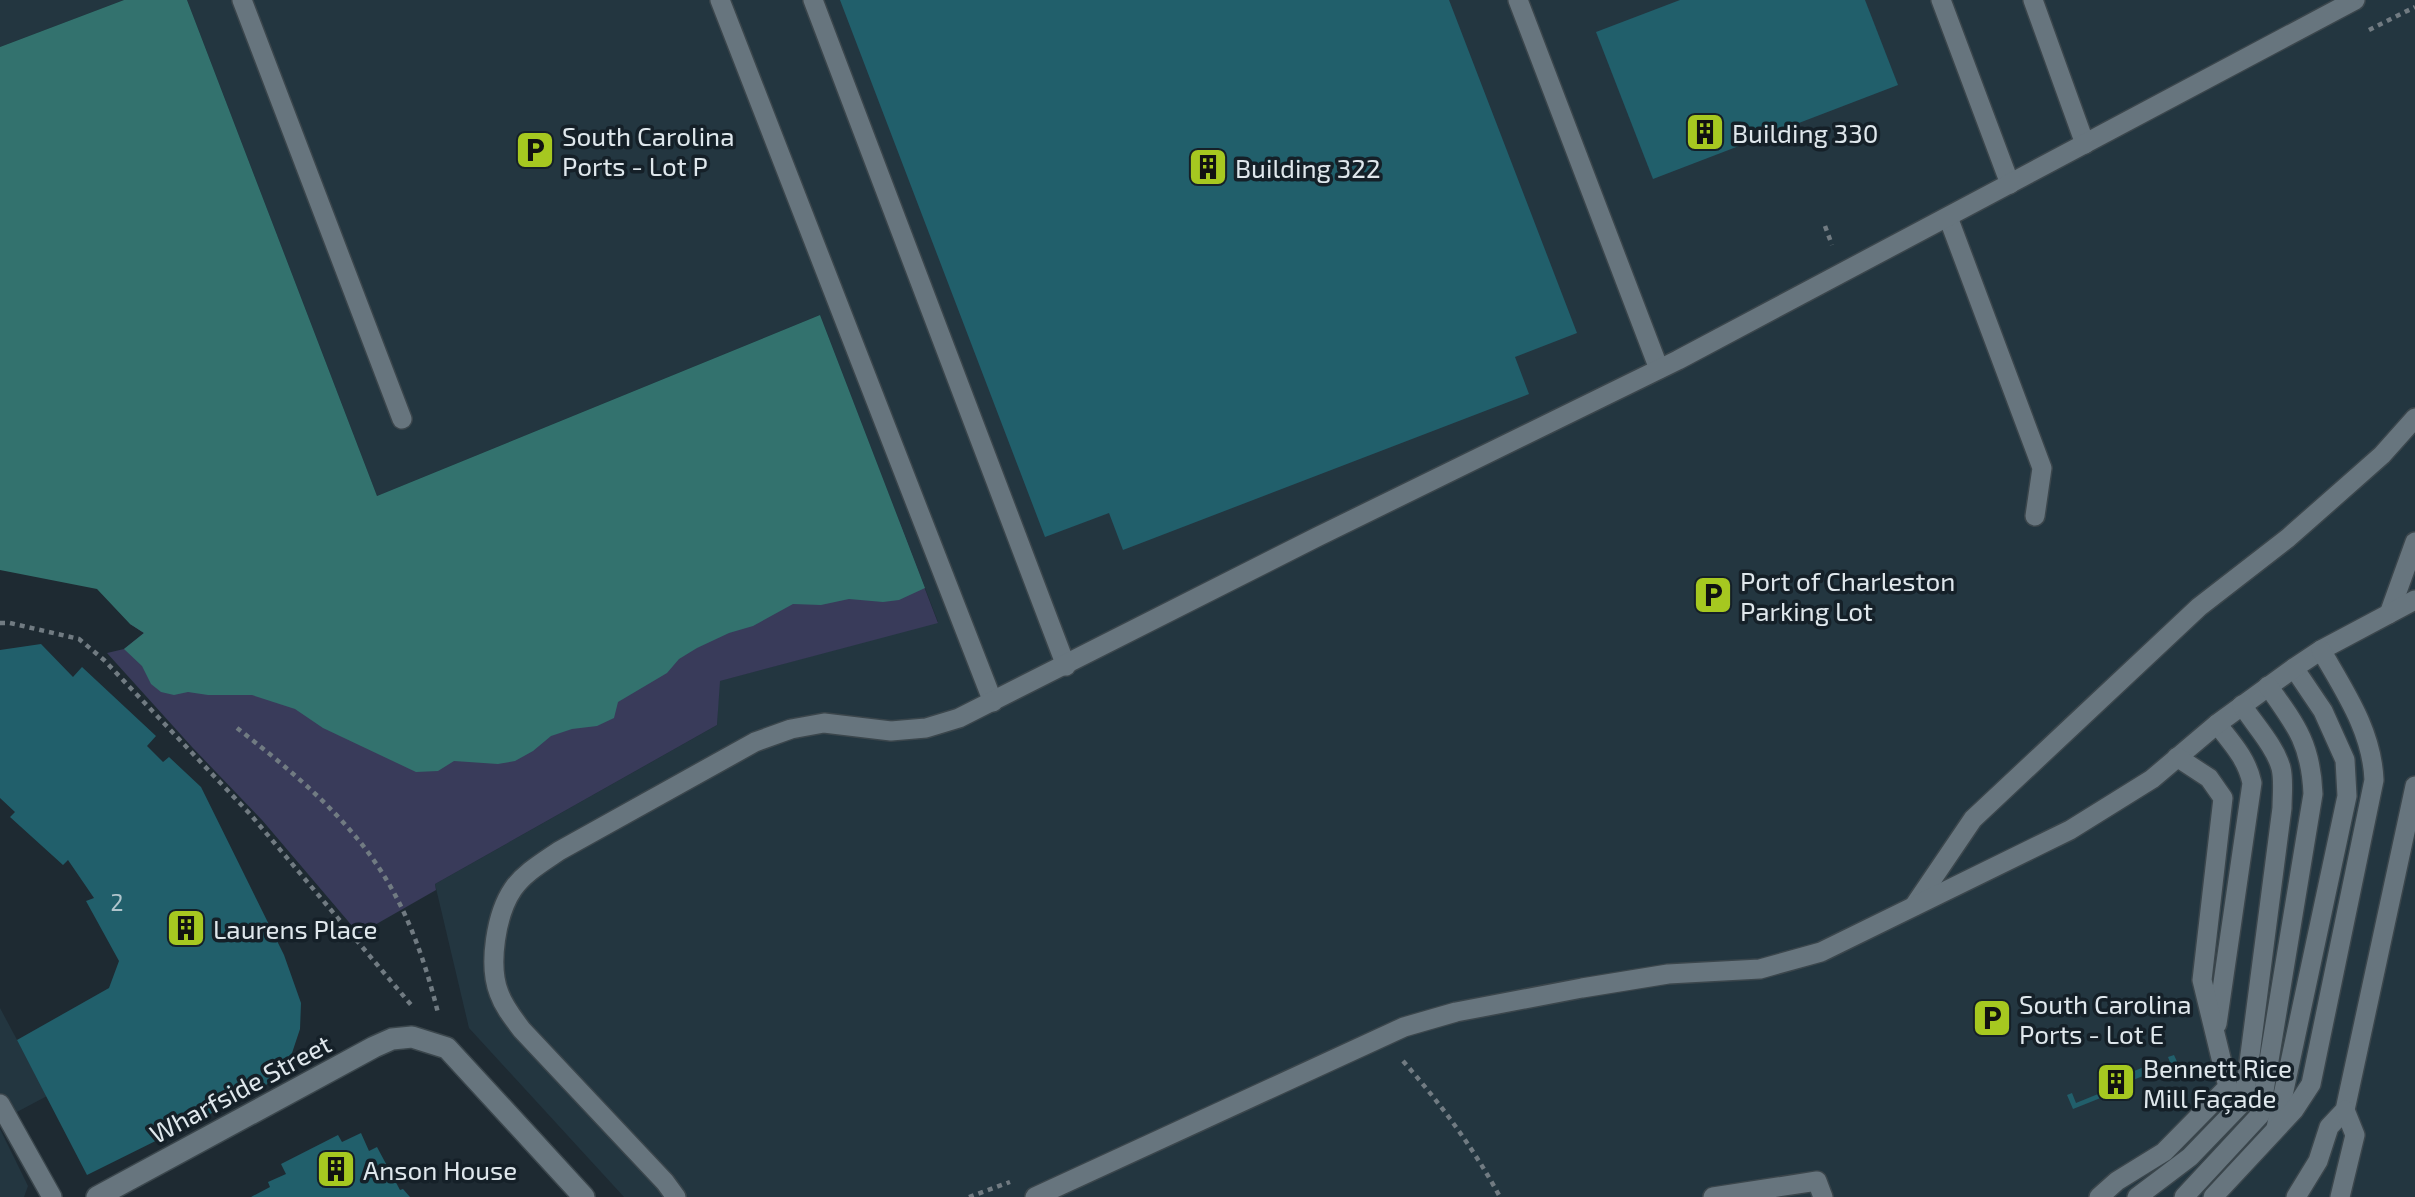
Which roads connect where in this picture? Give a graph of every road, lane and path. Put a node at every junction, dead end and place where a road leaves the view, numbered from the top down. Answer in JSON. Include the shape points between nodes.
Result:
{"nodes":[{"id":1,"x":242,"y":0,"type":"edge"},
{"id":2,"x":720,"y":0,"type":"edge"},
{"id":3,"x":813,"y":0,"type":"edge"},
{"id":4,"x":1518,"y":0,"type":"edge"},
{"id":5,"x":1941,"y":0,"type":"edge"},
{"id":6,"x":2033,"y":0,"type":"edge"},
{"id":7,"x":2354,"y":0,"type":"edge"},
{"id":8,"x":2085,"y":144,"type":"junction"},
{"id":9,"x":2010,"y":184,"type":"junction"},
{"id":10,"x":1948,"y":217,"type":"junction"},
{"id":11,"x":1659,"y":369,"type":"junction"},
{"id":12,"x":2415,"y":418,"type":"edge"},
{"id":13,"x":402,"y":419,"type":"dead end"},
{"id":14,"x":2035,"y":516,"type":"dead end"},
{"id":15,"x":2415,"y":542,"type":"edge"},
{"id":16,"x":2415,"y":600,"type":"edge"},
{"id":17,"x":2389,"y":614,"type":"junction"},
{"id":18,"x":0,"y":623,"type":"edge"},
{"id":19,"x":2321,"y":650,"type":"junction"},
{"id":20,"x":1066,"y":666,"type":"junction"},
{"id":21,"x":2294,"y":668,"type":"junction"},
{"id":22,"x":2268,"y":686,"type":"junction"},
{"id":23,"x":992,"y":702,"type":"junction"},
{"id":24,"x":2242,"y":705,"type":"junction"},
{"id":25,"x":2217,"y":724,"type":"junction"},
{"id":26,"x":237,"y":729,"type":"dead end"},
{"id":27,"x":2178,"y":757,"type":"junction"},
{"id":28,"x":2415,"y":786,"type":"edge"},
{"id":29,"x":1912,"y":908,"type":"junction"},
{"id":30,"x":2216,"y":1035,"type":"junction"},
{"id":31,"x":1381,"y":1037,"type":"junction"},
{"id":32,"x":429,"y":1042,"type":"junction"},
{"id":33,"x":0,"y":1104,"type":"edge"},
{"id":34,"x":2345,"y":1110,"type":"junction"},
{"id":35,"x":2276,"y":1129,"type":"junction"},
{"id":36,"x":1016,"y":1179,"type":"dead end"},
{"id":37,"x":52,"y":1197,"type":"edge"},
{"id":38,"x":97,"y":1197,"type":"edge"},
{"id":39,"x":584,"y":1197,"type":"edge"},
{"id":40,"x":676,"y":1197,"type":"edge"},
{"id":41,"x":969,"y":1197,"type":"edge"},
{"id":42,"x":1035,"y":1197,"type":"edge"},
{"id":43,"x":1500,"y":1197,"type":"edge"},
{"id":44,"x":1713,"y":1197,"type":"edge"},
{"id":45,"x":1823,"y":1197,"type":"edge"},
{"id":46,"x":2099,"y":1197,"type":"edge"},
{"id":47,"x":2137,"y":1197,"type":"edge"},
{"id":48,"x":2184,"y":1197,"type":"edge"},
{"id":49,"x":2213,"y":1197,"type":"edge"},
{"id":50,"x":2296,"y":1197,"type":"edge"},
{"id":51,"x":2340,"y":1197,"type":"edge"}],
"edges":[{"from":1,"to":13,"type":"lane"},
{"from":2,"to":23,"type":"lane"},
{"from":3,"to":20,"type":"lane"},
{"from":4,"to":11,"type":"lane"},
{"from":5,"to":9,"type":"lane"},
{"from":6,"to":8,"type":"lane"},
{"from":7,"to":8,"type":"lane"},
{"from":8,"to":9,"type":"lane"},
{"from":9,"to":10,"type":"lane"},
{"from":10,"to":11,"type":"lane"},
{"from":10,"to":14,"type":"lane","via":[[2042,468]]},
{"from":11,"to":20,"type":"lane","via":[[1305,542]]},
{"from":12,"to":29,"type":"lane","via":[[2382,455],[2288,538],[2199,607],[1973,819]]},
{"from":15,"to":17,"type":"lane"},
{"from":16,"to":17,"type":"lane"},
{"from":17,"to":19,"type":"lane"},
{"from":18,"to":32,"type":"path","via":[[79,639],[104,660],[258,825],[414,1009]]},
{"from":19,"to":21,"type":"lane"},
{"from":19,"to":35,"type":"lane","via":[[2359,717],[2370,746],[2374,780],[2311,1084]]},
{"from":20,"to":23,"type":"lane"},
{"from":21,"to":22,"type":"lane"},
{"from":21,"to":35,"type":"lane","via":[[2323,711],[2345,760],[2347,796]]},
{"from":22,"to":24,"type":"lane"},
{"from":22,"to":48,"type":"lane","via":[[2297,726],[2312,772],[2313,794],[2260,1115]]},
{"from":23,"to":40,"type":"lane","via":[[926,729],[891,731],[824,723],[755,742],[559,851],[513,889],[495,942],[494,971],[507,1010]]},
{"from":24,"to":25,"type":"lane"},
{"from":24,"to":47,"type":"lane","via":[[2274,753],[2282,785],[2244,1101],[2190,1157]]},
{"from":25,"to":27,"type":"lane"},
{"from":25,"to":30,"type":"lane","via":[[2248,767],[2252,783]]},
{"from":26,"to":32,"type":"path","via":[[310,789],[387,881],[430,981]]},
{"from":27,"to":29,"type":"lane","via":[[2152,779],[2070,830]]},
{"from":27,"to":30,"type":"lane","via":[[2209,778],[2223,798],[2202,980]]},
{"from":28,"to":34,"type":"lane"},
{"from":29,"to":31,"type":"lane","via":[[1821,952],[1760,969],[1668,974],[1582,988],[1456,1012]]},
{"from":30,"to":46,"type":"lane","via":[[2228,1087],[2164,1152]]},
{"from":31,"to":42,"type":"lane"},
{"from":31,"to":43,"type":"path","via":[[1445,1111]]},
{"from":32,"to":38,"type":"street","name":"Wharfside Street","via":[[392,1040],[374,1047]]},
{"from":32,"to":39,"type":"street"},
{"from":33,"to":37,"type":"lane"},
{"from":34,"to":50,"type":"lane","via":[[2329,1127],[2318,1161]]},
{"from":34,"to":51,"type":"lane","via":[[2355,1135]]},
{"from":35,"to":49,"type":"lane"},
{"from":36,"to":41,"type":"path"},
{"from":44,"to":45,"type":"lane","via":[[1817,1181]]}]}
